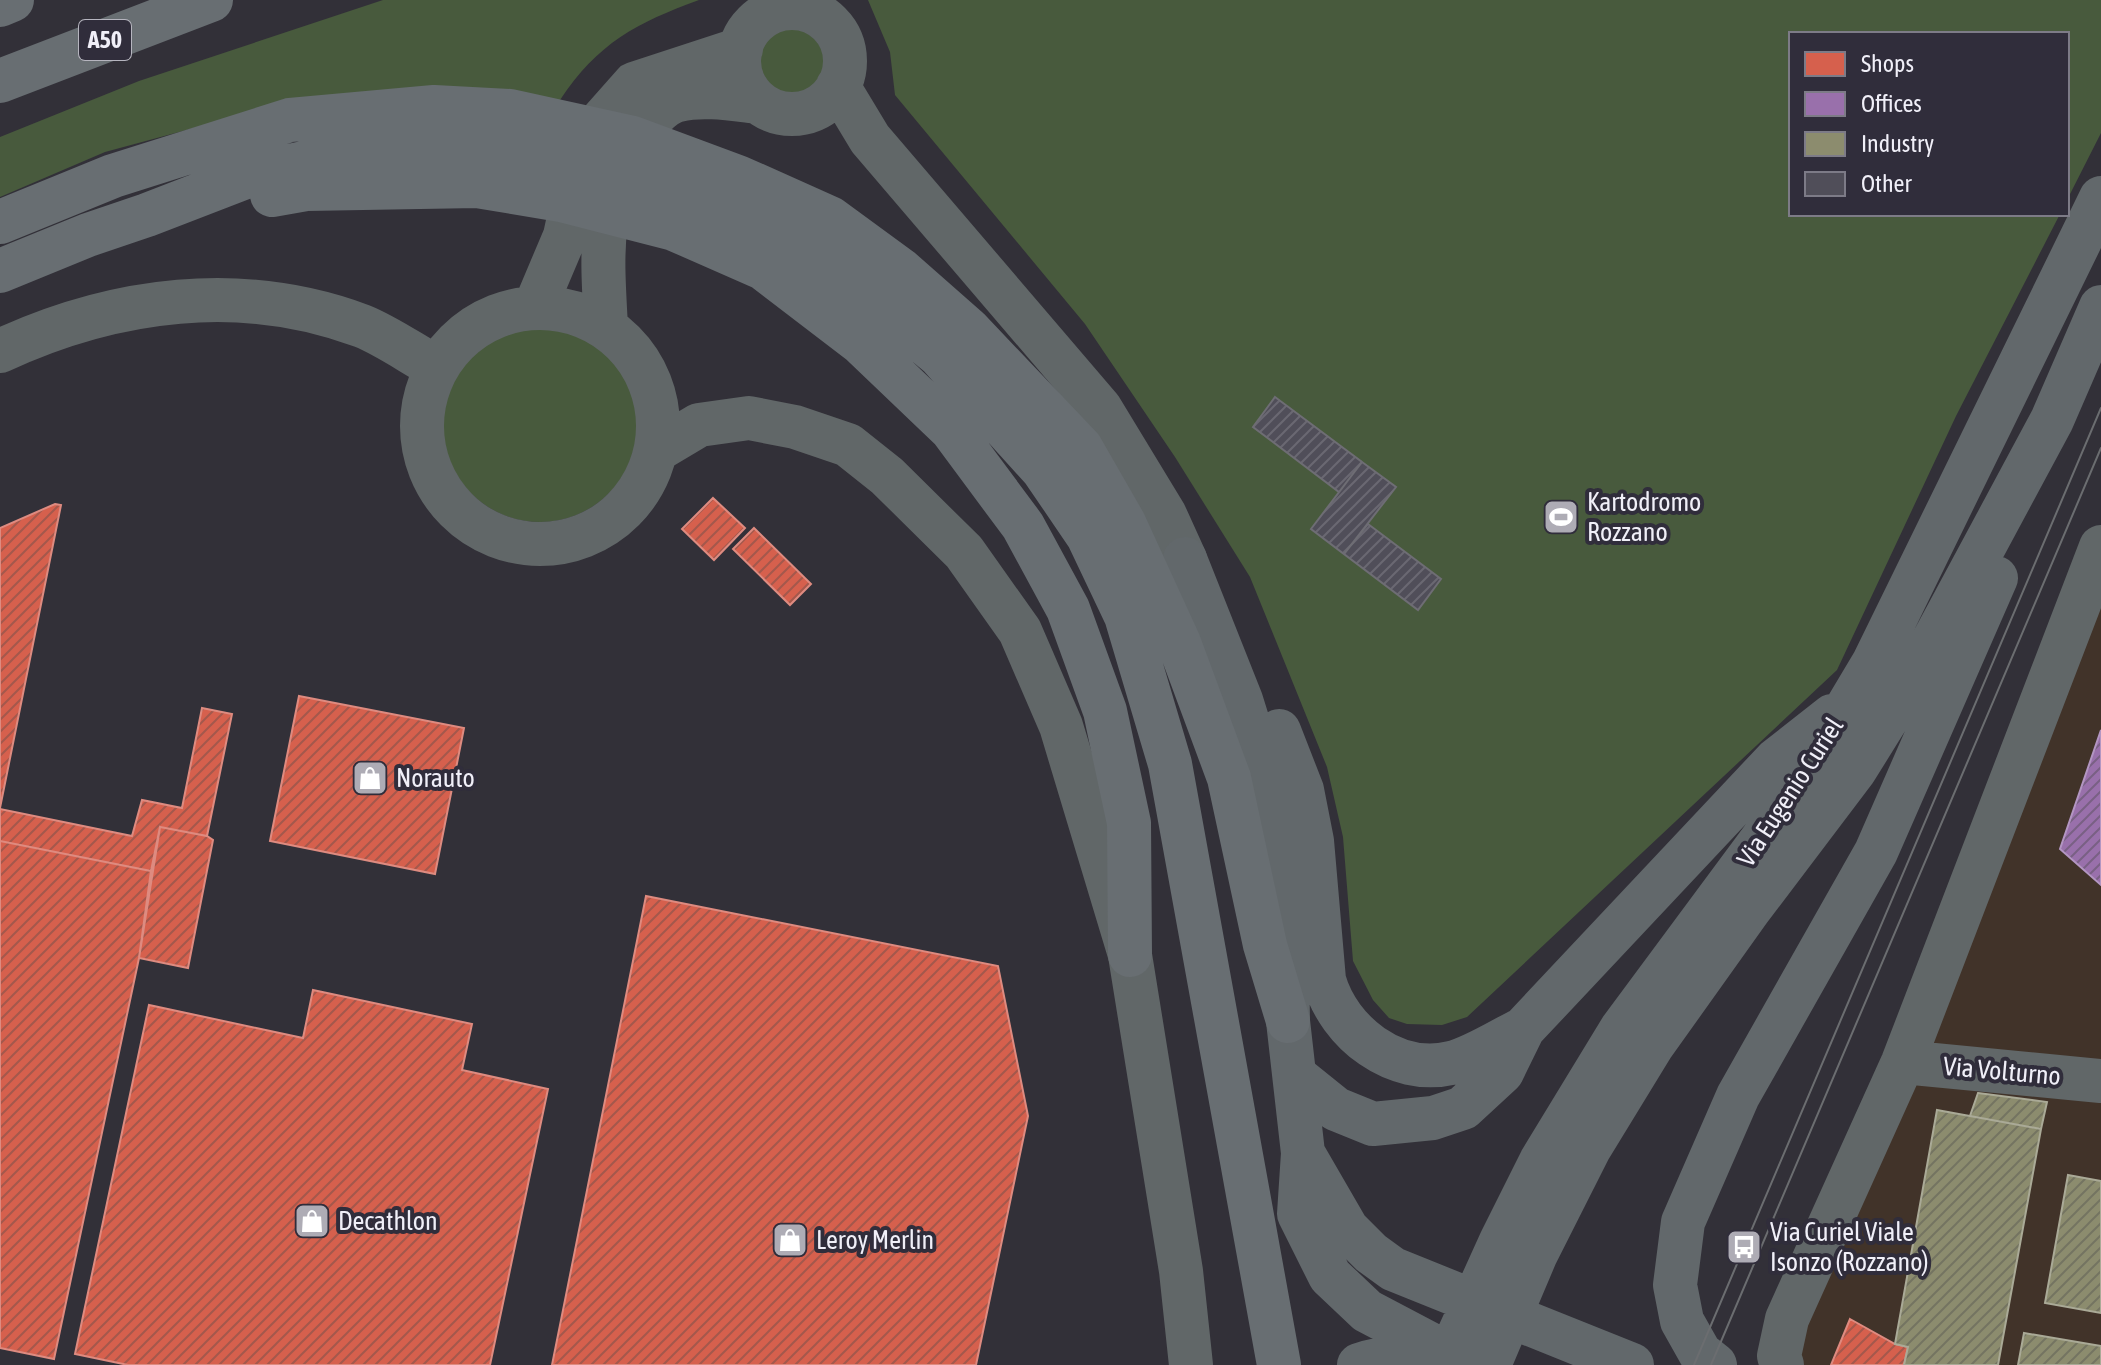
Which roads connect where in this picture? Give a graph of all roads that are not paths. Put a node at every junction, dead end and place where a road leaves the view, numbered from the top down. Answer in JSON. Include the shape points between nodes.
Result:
{"nodes":[{"id":1,"x":12,"y":0,"type":"edge"},
{"id":2,"x":211,"y":0,"type":"edge"},
{"id":3,"x":0,"y":5,"type":"edge"},
{"id":4,"x":824,"y":12,"type":"edge"},
{"id":5,"x":749,"y":26,"type":"edge"},
{"id":6,"x":0,"y":81,"type":"edge"},
{"id":7,"x":838,"y":86,"type":"junction"},
{"id":8,"x":758,"y":102,"type":"junction"},
{"id":9,"x":683,"y":194,"type":"junction"},
{"id":10,"x":2101,"y":198,"type":"edge"},
{"id":11,"x":0,"y":222,"type":"edge"},
{"id":12,"x":0,"y":271,"type":"edge"},
{"id":13,"x":535,"y":307,"type":"junction"},
{"id":14,"x":2101,"y":307,"type":"edge"},
{"id":15,"x":606,"y":327,"type":"junction"},
{"id":16,"x":0,"y":351,"type":"edge"},
{"id":17,"x":436,"y":367,"type":"junction"},
{"id":18,"x":2052,"y":420,"type":"junction"},
{"id":19,"x":657,"y":450,"type":"junction"},
{"id":20,"x":2101,"y":547,"type":"edge"},
{"id":21,"x":1185,"y":559,"type":"junction"},
{"id":22,"x":1847,"y":705,"type":"junction"},
{"id":23,"x":1130,"y":955,"type":"junction"},
{"id":24,"x":1288,"y":1021,"type":"junction"},
{"id":25,"x":1523,"y":1029,"type":"junction"},
{"id":26,"x":1903,"y":1062,"type":"junction"},
{"id":27,"x":1295,"y":1076,"type":"junction"},
{"id":28,"x":2101,"y":1081,"type":"edge"},
{"id":29,"x":1303,"y":1153,"type":"junction"},
{"id":30,"x":1518,"y":1248,"type":"junction"},
{"id":31,"x":1278,"y":1362,"type":"edge"},
{"id":32,"x":1466,"y":1364,"type":"edge"},
{"id":33,"x":1191,"y":1365,"type":"edge"},
{"id":34,"x":1359,"y":1365,"type":"edge"},
{"id":35,"x":1632,"y":1365,"type":"edge"},
{"id":36,"x":1715,"y":1365,"type":"edge"},
{"id":37,"x":1782,"y":1365,"type":"edge"}],
"edges":[{"from":1,"to":3,"type":"highway"},
{"from":2,"to":6,"type":"highway","number":"A50"},
{"from":4,"to":5,"type":"street","via":[[779,10]]},
{"from":4,"to":7,"type":"street","via":[[844,55]]},
{"from":5,"to":8,"type":"street","via":[[740,78]]},
{"from":5,"to":13,"type":"street","via":[[634,84],[603,119],[578,176],[565,236]]},
{"from":7,"to":8,"type":"street","via":[[829,99],[801,114],[770,110]]},
{"from":7,"to":21,"type":"street","via":[[870,139],[1100,408],[1165,515]]},
{"from":8,"to":15,"type":"street","via":[[713,97],[676,101],[649,120],[611,191],[603,245]]},
{"from":9,"to":11,"type":"highway","via":[[633,138],[510,111],[434,107],[290,120],[113,176]]},
{"from":9,"to":12,"type":"highway","via":[[561,200],[483,168],[147,215]]},
{"from":9,"to":23,"type":"highway","via":[[763,268],[861,343],[951,429],[1023,526],[1068,609],[1105,711],[1129,823]]},
{"from":9,"to":24,"type":"highway","via":[[830,218],[968,329],[1081,448],[1124,523],[1179,643],[1224,765]]},
{"from":9,"to":31,"type":"highway","via":[[747,218],[850,281],[939,355],[1043,470],[1088,536],[1126,616],[1170,764]]},
{"from":10,"to":22,"type":"main road","name":"Via Eugenio Curiel","via":[[1901,610]]},
{"from":13,"to":15,"type":"street","via":[[572,311]]},
{"from":13,"to":17,"type":"street","via":[[496,316],[462,337]]},
{"from":14,"to":18,"type":"main road","name":"Via Eugenio Curiel"},
{"from":15,"to":19,"type":"street","via":[[632,350],[650,380],[658,414]]},
{"from":16,"to":17,"type":"street","via":[[131,306],[254,301],[314,310],[365,327]]},
{"from":17,"to":19,"type":"street","via":[[424,400],[421,434],[429,468],[446,498],[474,524],[508,540],[546,544],[584,536],[606,523],[643,486]]},
{"from":18,"to":30,"type":"main road","name":"Via Eugenio Curiel","via":[[1922,662],[1855,770],[1652,1046],[1589,1149]]},
{"from":18,"to":36,"type":"main road","via":[[2015,533],[1876,852],[1738,1096],[1683,1222],[1675,1285],[1682,1321],[1700,1353]]},
{"from":19,"to":23,"type":"street","via":[[699,425],[749,418],[795,427],[848,445],[964,552],[1020,631],[1061,726]]},
{"from":20,"to":26,"type":"street"},
{"from":21,"to":24,"type":"main road","via":[[1241,700],[1283,837]]},
{"from":21,"to":25,"type":"main road","via":[[1226,620],[1263,691],[1302,790],[1312,841],[1324,980],[1337,1010],[1370,1046],[1388,1056],[1427,1064],[1464,1059]]},
{"from":22,"to":25,"type":"main road","via":[[1776,760]]},
{"from":22,"to":30,"type":"main road","name":"Via Eugenio Curiel","via":[[1794,796],[1622,1028],[1541,1161]]},
{"from":23,"to":33,"type":"street"},
{"from":24,"to":27,"type":"main road"},
{"from":25,"to":27,"type":"main road","via":[[1502,1072],[1463,1108],[1433,1118],[1373,1124],[1336,1109]]},
{"from":26,"to":28,"type":"street","name":"Via Volturno"},
{"from":26,"to":37,"type":"street","via":[[1787,1319]]},
{"from":27,"to":29,"type":"main road"},
{"from":29,"to":32,"type":"main road","via":[[1299,1214],[1330,1276],[1367,1311]]},
{"from":29,"to":35,"type":"main road","via":[[1347,1229],[1393,1269]]},
{"from":30,"to":32,"type":"main road","name":"Via Eugenio Curiel"},
{"from":32,"to":34,"type":"main road","via":[[1410,1357]]}]}
